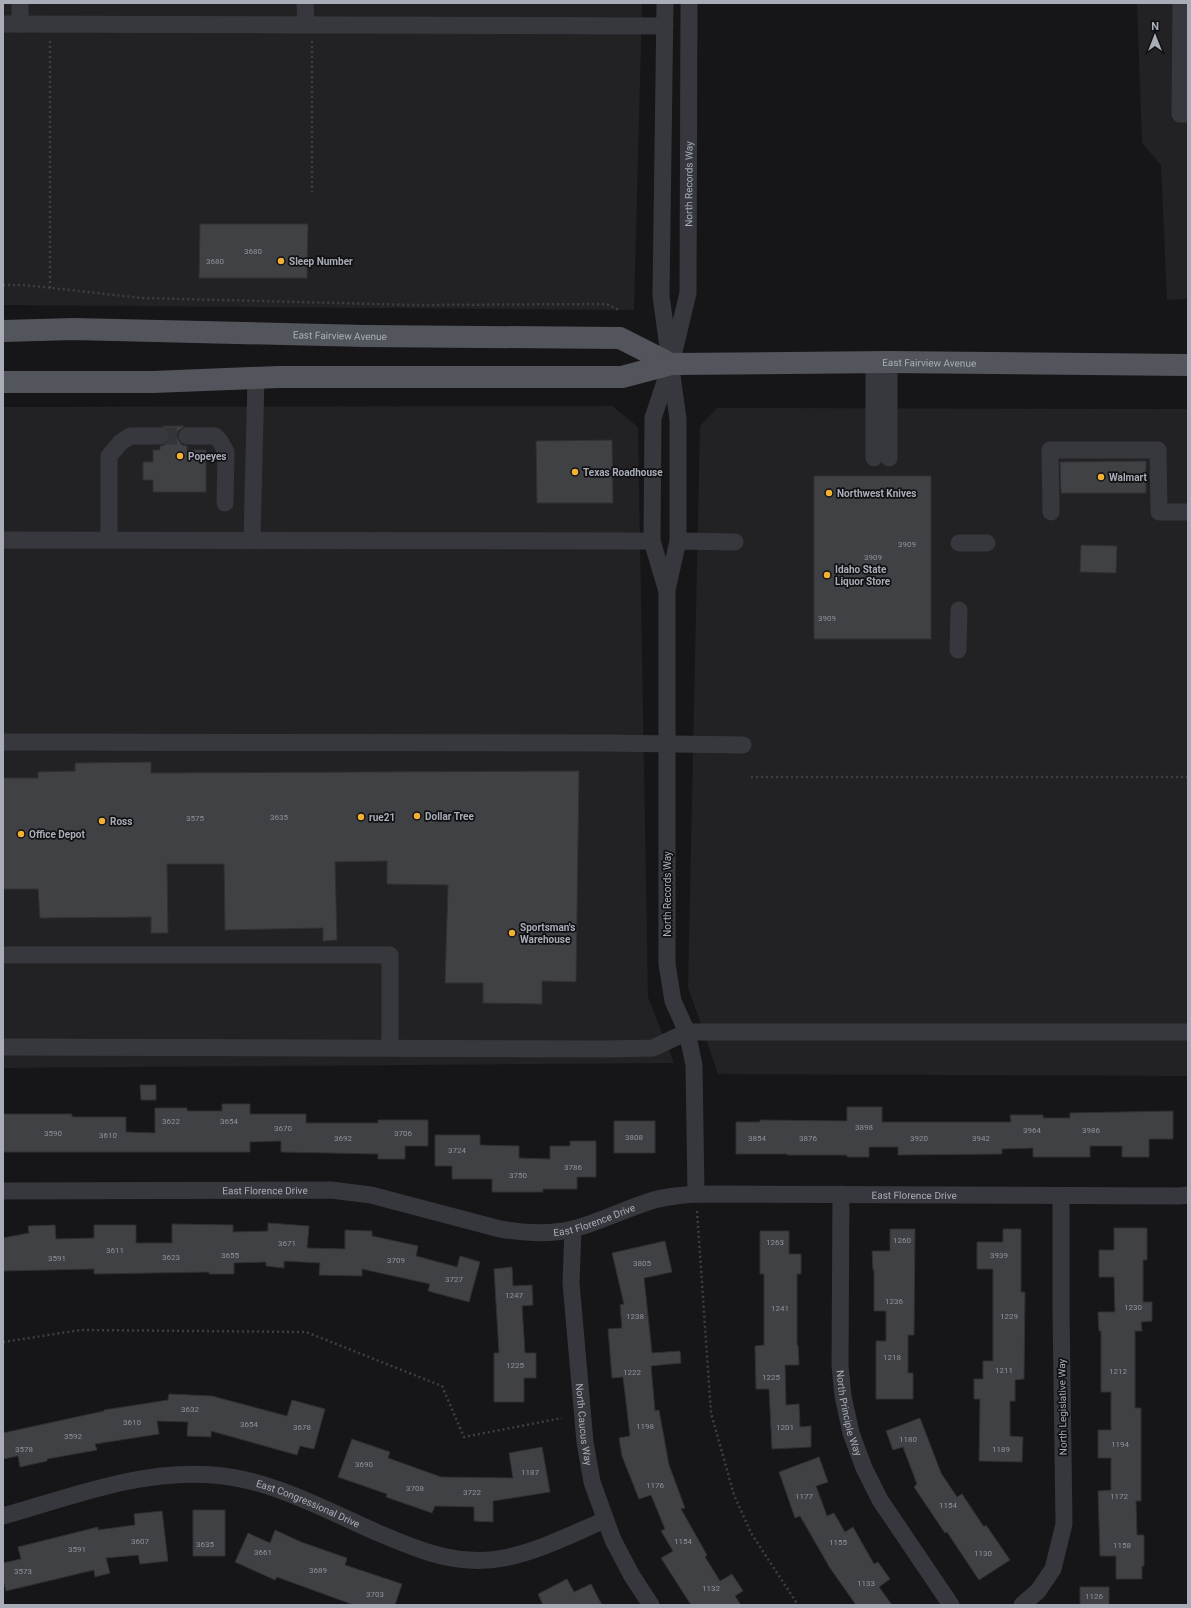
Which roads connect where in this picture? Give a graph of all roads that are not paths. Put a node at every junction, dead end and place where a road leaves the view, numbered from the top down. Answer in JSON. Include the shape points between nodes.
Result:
{"nodes":[{"id":1,"x":20,"y":3,"type":"edge"},
{"id":2,"x":305,"y":3,"type":"edge"},
{"id":3,"x":665,"y":3,"type":"edge"},
{"id":4,"x":689,"y":3,"type":"edge"},
{"id":5,"x":1181,"y":3,"type":"edge"},
{"id":6,"x":3,"y":24,"type":"edge"},
{"id":7,"x":20,"y":24,"type":"junction"},
{"id":8,"x":310,"y":25,"type":"junction"},
{"id":9,"x":665,"y":26,"type":"junction"},
{"id":10,"x":1188,"y":114,"type":"edge"},
{"id":11,"x":3,"y":331,"type":"edge"},
{"id":12,"x":882,"y":362,"type":"junction"},
{"id":13,"x":671,"y":364,"type":"junction"},
{"id":14,"x":1188,"y":365,"type":"edge"},
{"id":15,"x":256,"y":378,"type":"junction"},
{"id":16,"x":3,"y":382,"type":"edge"},
{"id":17,"x":160,"y":436,"type":"tunnel mouth"},
{"id":18,"x":187,"y":436,"type":"tunnel mouth"},
{"id":19,"x":881,"y":458,"type":"dead end"},
{"id":20,"x":225,"y":503,"type":"dead end"},
{"id":21,"x":1051,"y":512,"type":"dead end"},
{"id":22,"x":1188,"y":512,"type":"edge"},
{"id":23,"x":3,"y":540,"type":"edge"},
{"id":24,"x":109,"y":540,"type":"junction"},
{"id":25,"x":252,"y":540,"type":"junction"},
{"id":26,"x":652,"y":541,"type":"junction"},
{"id":27,"x":678,"y":541,"type":"junction"},
{"id":28,"x":735,"y":542,"type":"dead end"},
{"id":29,"x":959,"y":543,"type":"dead end"},
{"id":30,"x":987,"y":543,"type":"dead end"},
{"id":31,"x":667,"y":590,"type":"junction"},
{"id":32,"x":959,"y":610,"type":"dead end"},
{"id":33,"x":958,"y":650,"type":"dead end"},
{"id":34,"x":3,"y":742,"type":"edge"},
{"id":35,"x":667,"y":743,"type":"junction"},
{"id":36,"x":743,"y":745,"type":"dead end"},
{"id":37,"x":3,"y":955,"type":"edge"},
{"id":38,"x":687,"y":1032,"type":"junction"},
{"id":39,"x":1188,"y":1032,"type":"edge"},
{"id":40,"x":3,"y":1047,"type":"edge"},
{"id":41,"x":390,"y":1048,"type":"junction"},
{"id":42,"x":3,"y":1191,"type":"edge"},
{"id":43,"x":840,"y":1194,"type":"junction"},
{"id":44,"x":1188,"y":1195,"type":"edge"},
{"id":45,"x":1061,"y":1196,"type":"junction"},
{"id":46,"x":697,"y":1202,"type":"junction"},
{"id":47,"x":573,"y":1229,"type":"junction"},
{"id":48,"x":3,"y":1516,"type":"edge"},
{"id":49,"x":605,"y":1520,"type":"junction"},
{"id":50,"x":651,"y":1605,"type":"edge"},
{"id":51,"x":951,"y":1605,"type":"edge"},
{"id":52,"x":1022,"y":1605,"type":"edge"}],
"edges":[{"from":1,"to":7,"type":"street"},
{"from":2,"to":8,"type":"street"},
{"from":3,"to":9,"type":"street","name":"North Records Way"},
{"from":4,"to":13,"type":"street","name":"North Records Way","via":[[688,293]]},
{"from":5,"to":10,"type":"street","via":[[1180,114]]},
{"from":6,"to":7,"type":"street"},
{"from":7,"to":8,"type":"street"},
{"from":8,"to":9,"type":"street"},
{"from":9,"to":13,"type":"street","name":"North Records Way","via":[[661,296]]},
{"from":11,"to":13,"type":"main road","name":"East Fairview Avenue","via":[[74,329],[365,336],[620,338]]},
{"from":12,"to":13,"type":"main road","name":"East Fairview Avenue"},
{"from":12,"to":14,"type":"main road","name":"East Fairview Avenue"},
{"from":12,"to":19,"type":"street"},
{"from":13,"to":15,"type":"main road","name":"East Fairview Avenue","via":[[622,377]]},
{"from":13,"to":26,"type":"street","name":"North Records Way","via":[[654,418]]},
{"from":13,"to":27,"type":"street","name":"North Records Way","via":[[678,419]]},
{"from":15,"to":16,"type":"main road","name":"East Fairview Avenue","via":[[153,382]]},
{"from":15,"to":25,"type":"street"},
{"from":17,"to":24,"type":"street","via":[[130,436],[109,456]]},
{"from":18,"to":20,"type":"street","via":[[215,436],[223,446],[226,452]]},
{"from":21,"to":22,"type":"street","via":[[1050,450],[1158,450],[1159,512]]},
{"from":23,"to":24,"type":"street"},
{"from":24,"to":25,"type":"street"},
{"from":25,"to":26,"type":"street"},
{"from":26,"to":31,"type":"street","name":"North Records Way"},
{"from":27,"to":28,"type":"street"},
{"from":27,"to":31,"type":"street","name":"North Records Way"},
{"from":29,"to":30,"type":"street"},
{"from":31,"to":35,"type":"street","name":"North Records Way"},
{"from":32,"to":33,"type":"street"},
{"from":34,"to":35,"type":"street"},
{"from":35,"to":36,"type":"street"},
{"from":35,"to":38,"type":"street","name":"North Records Way","via":[[667,964],[673,1001]]},
{"from":37,"to":41,"type":"street","via":[[390,955]]},
{"from":38,"to":39,"type":"street"},
{"from":38,"to":41,"type":"street","via":[[653,1048]]},
{"from":38,"to":46,"type":"street","name":"North Records Way","via":[[694,1065]]},
{"from":40,"to":41,"type":"street"},
{"from":42,"to":47,"type":"street","name":"East Florence Drive","via":[[331,1190],[371,1195],[500,1230],[520,1233]]},
{"from":43,"to":45,"type":"street","name":"East Florence Drive"},
{"from":43,"to":46,"type":"street","name":"East Florence Drive"},
{"from":43,"to":51,"type":"street","name":"North Principle Way","via":[[840,1366],[851,1433],[880,1500]]},
{"from":44,"to":45,"type":"street","name":"East Florence Drive"},
{"from":45,"to":52,"type":"street","name":"North Legislative Way","via":[[1064,1524],[1053,1569],[1038,1591]]},
{"from":46,"to":47,"type":"street","name":"East Florence Drive","via":[[674,1196],[654,1200]]},
{"from":47,"to":49,"type":"street","name":"North Caucus Way","via":[[571,1283],[585,1442],[592,1482]]},
{"from":48,"to":49,"type":"street","name":"East Congressional Drive","via":[[118,1484],[149,1477],[182,1474],[246,1480],[287,1493],[413,1548],[460,1560],[496,1559],[525,1553]]},
{"from":49,"to":50,"type":"street","name":"North Caucus Way","via":[[632,1576]]}]}
